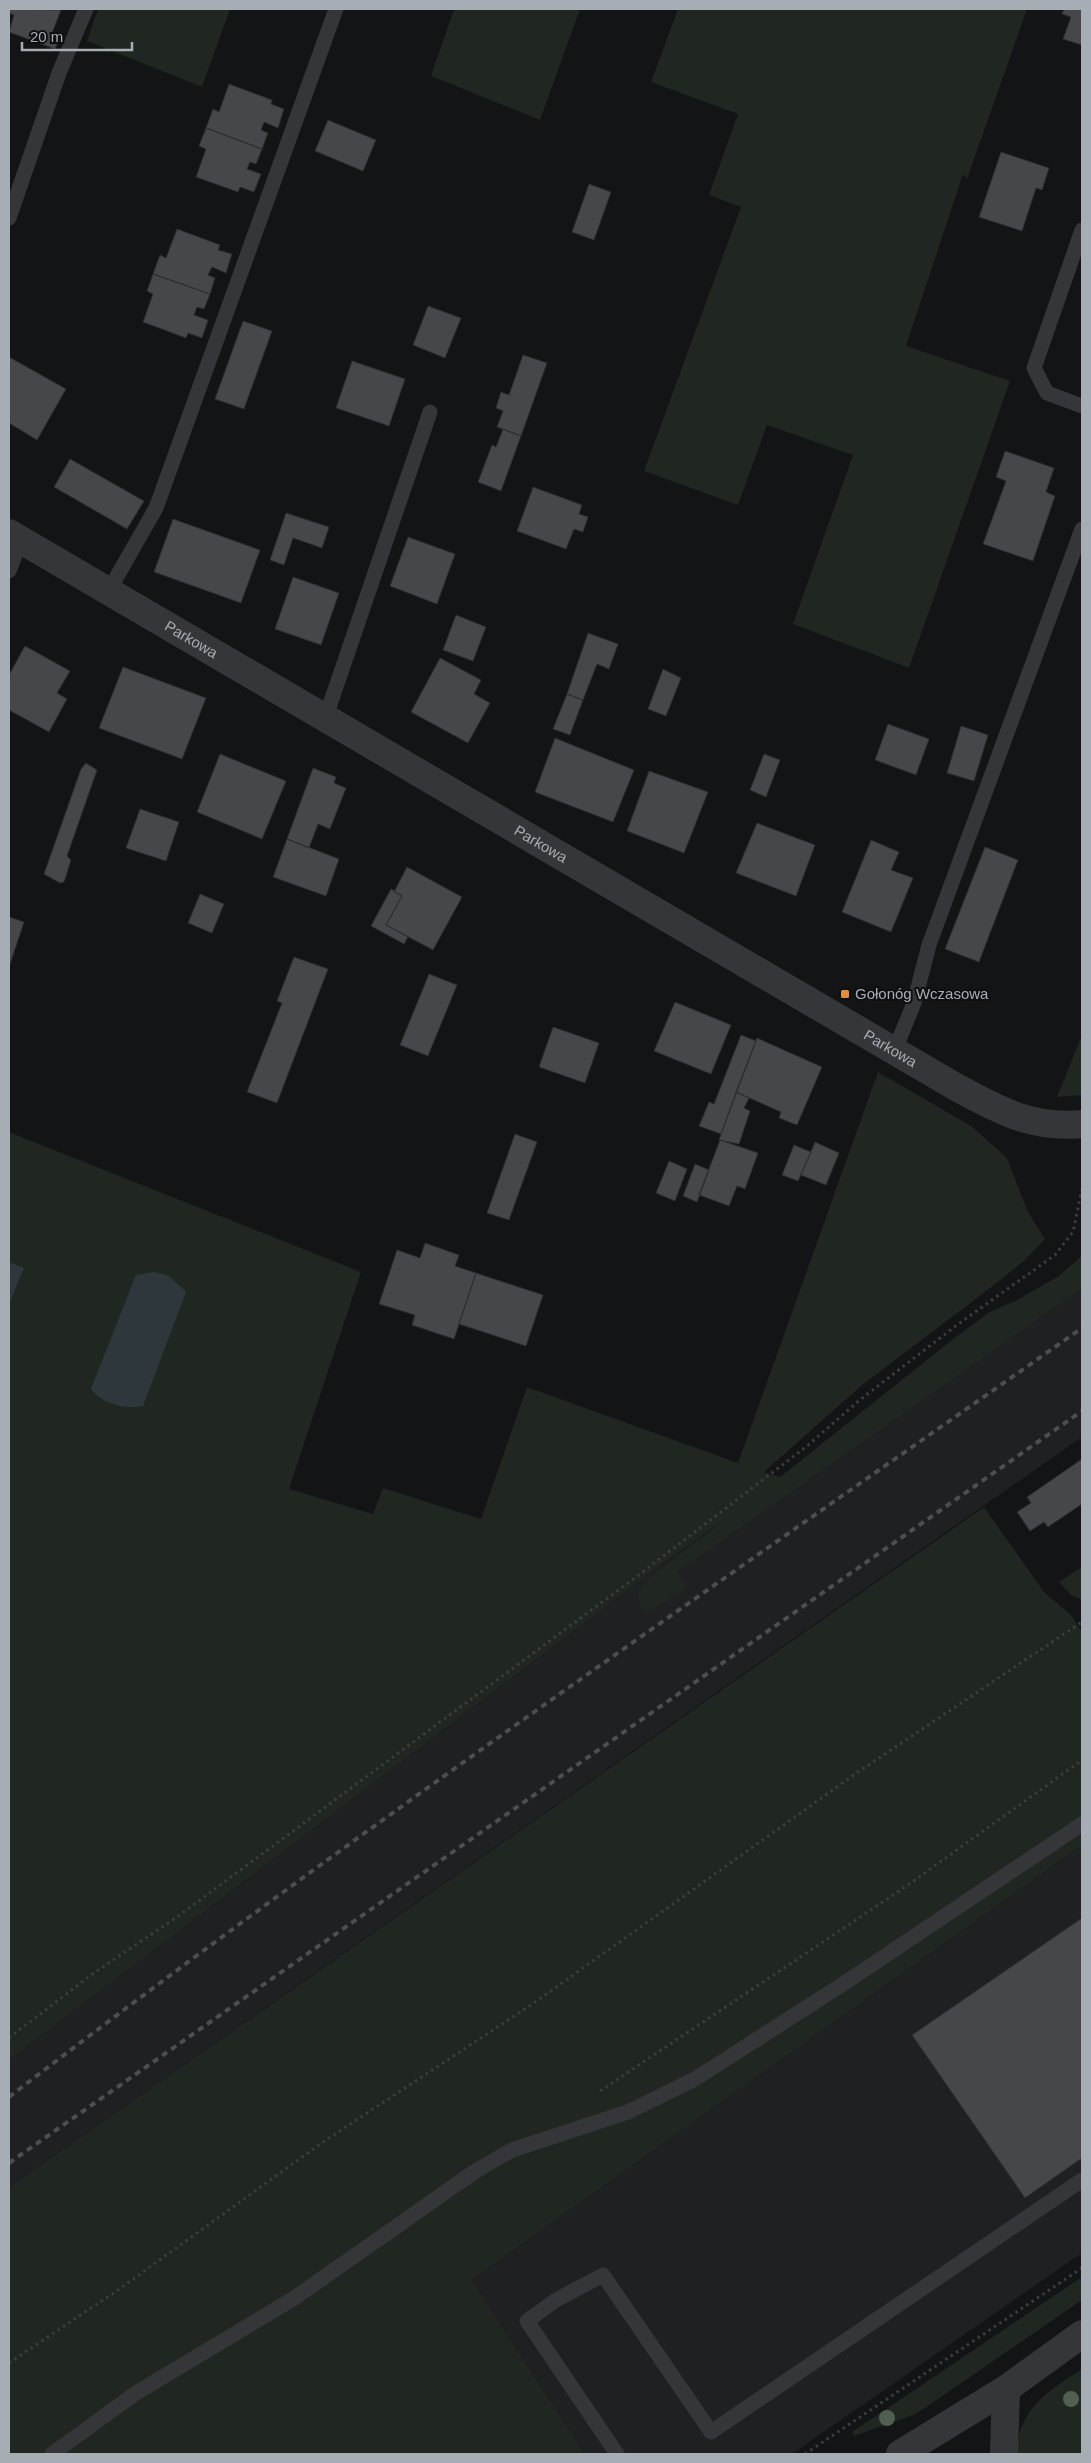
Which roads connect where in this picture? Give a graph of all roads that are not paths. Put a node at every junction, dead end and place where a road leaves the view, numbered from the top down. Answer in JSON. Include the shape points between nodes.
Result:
{"nodes":[{"id":1,"x":86,"y":9,"type":"edge"},
{"id":2,"x":336,"y":9,"type":"edge"},
{"id":3,"x":9,"y":218,"type":"edge"},
{"id":4,"x":1082,"y":230,"type":"edge"},
{"id":5,"x":1082,"y":406,"type":"edge"},
{"id":6,"x":430,"y":412,"type":"dead end"},
{"id":7,"x":1082,"y":529,"type":"edge"},
{"id":8,"x":15,"y":537,"type":"edge"},
{"id":9,"x":9,"y":571,"type":"edge"},
{"id":10,"x":108,"y":592,"type":"junction"},
{"id":11,"x":325,"y":719,"type":"junction"},
{"id":12,"x":894,"y":1052,"type":"junction"},
{"id":13,"x":1082,"y":1124,"type":"edge"},
{"id":14,"x":1082,"y":1824,"type":"edge"},
{"id":15,"x":1082,"y":2180,"type":"edge"},
{"id":16,"x":1082,"y":2334,"type":"edge"},
{"id":17,"x":1006,"y":2389,"type":"junction"},
{"id":18,"x":967,"y":2413,"type":"junction"},
{"id":19,"x":52,"y":2454,"type":"edge"},
{"id":20,"x":617,"y":2454,"type":"edge"},
{"id":21,"x":900,"y":2454,"type":"edge"},
{"id":22,"x":940,"y":2454,"type":"edge"},
{"id":23,"x":1004,"y":2454,"type":"edge"}],
"edges":[{"from":1,"to":3,"type":"lane","via":[[59,73]]},
{"from":2,"to":10,"type":"lane","via":[[156,508]]},
{"from":4,"to":5,"type":"lane","via":[[1034,368],[1047,393]]},
{"from":6,"to":11,"type":"lane"},
{"from":7,"to":12,"type":"lane"},
{"from":8,"to":9,"type":"lane"},
{"from":8,"to":10,"type":"street","name":"Parkowa"},
{"from":10,"to":11,"type":"street","name":"Parkowa"},
{"from":11,"to":12,"type":"street","name":"Parkowa"},
{"from":12,"to":13,"type":"street","name":"Parkowa","via":[[1010,1115],[1040,1124]]},
{"from":14,"to":19,"type":"lane","via":[[695,2079],[628,2112],[512,2150],[474,2172],[293,2299],[136,2393]]},
{"from":15,"to":20,"type":"lane","via":[[711,2432],[603,2275],[556,2300],[527,2321]]},
{"from":16,"to":17,"type":"street"},
{"from":17,"to":18,"type":"street"},
{"from":17,"to":23,"type":"street"},
{"from":18,"to":21,"type":"street"},
{"from":18,"to":22,"type":"street"}]}
